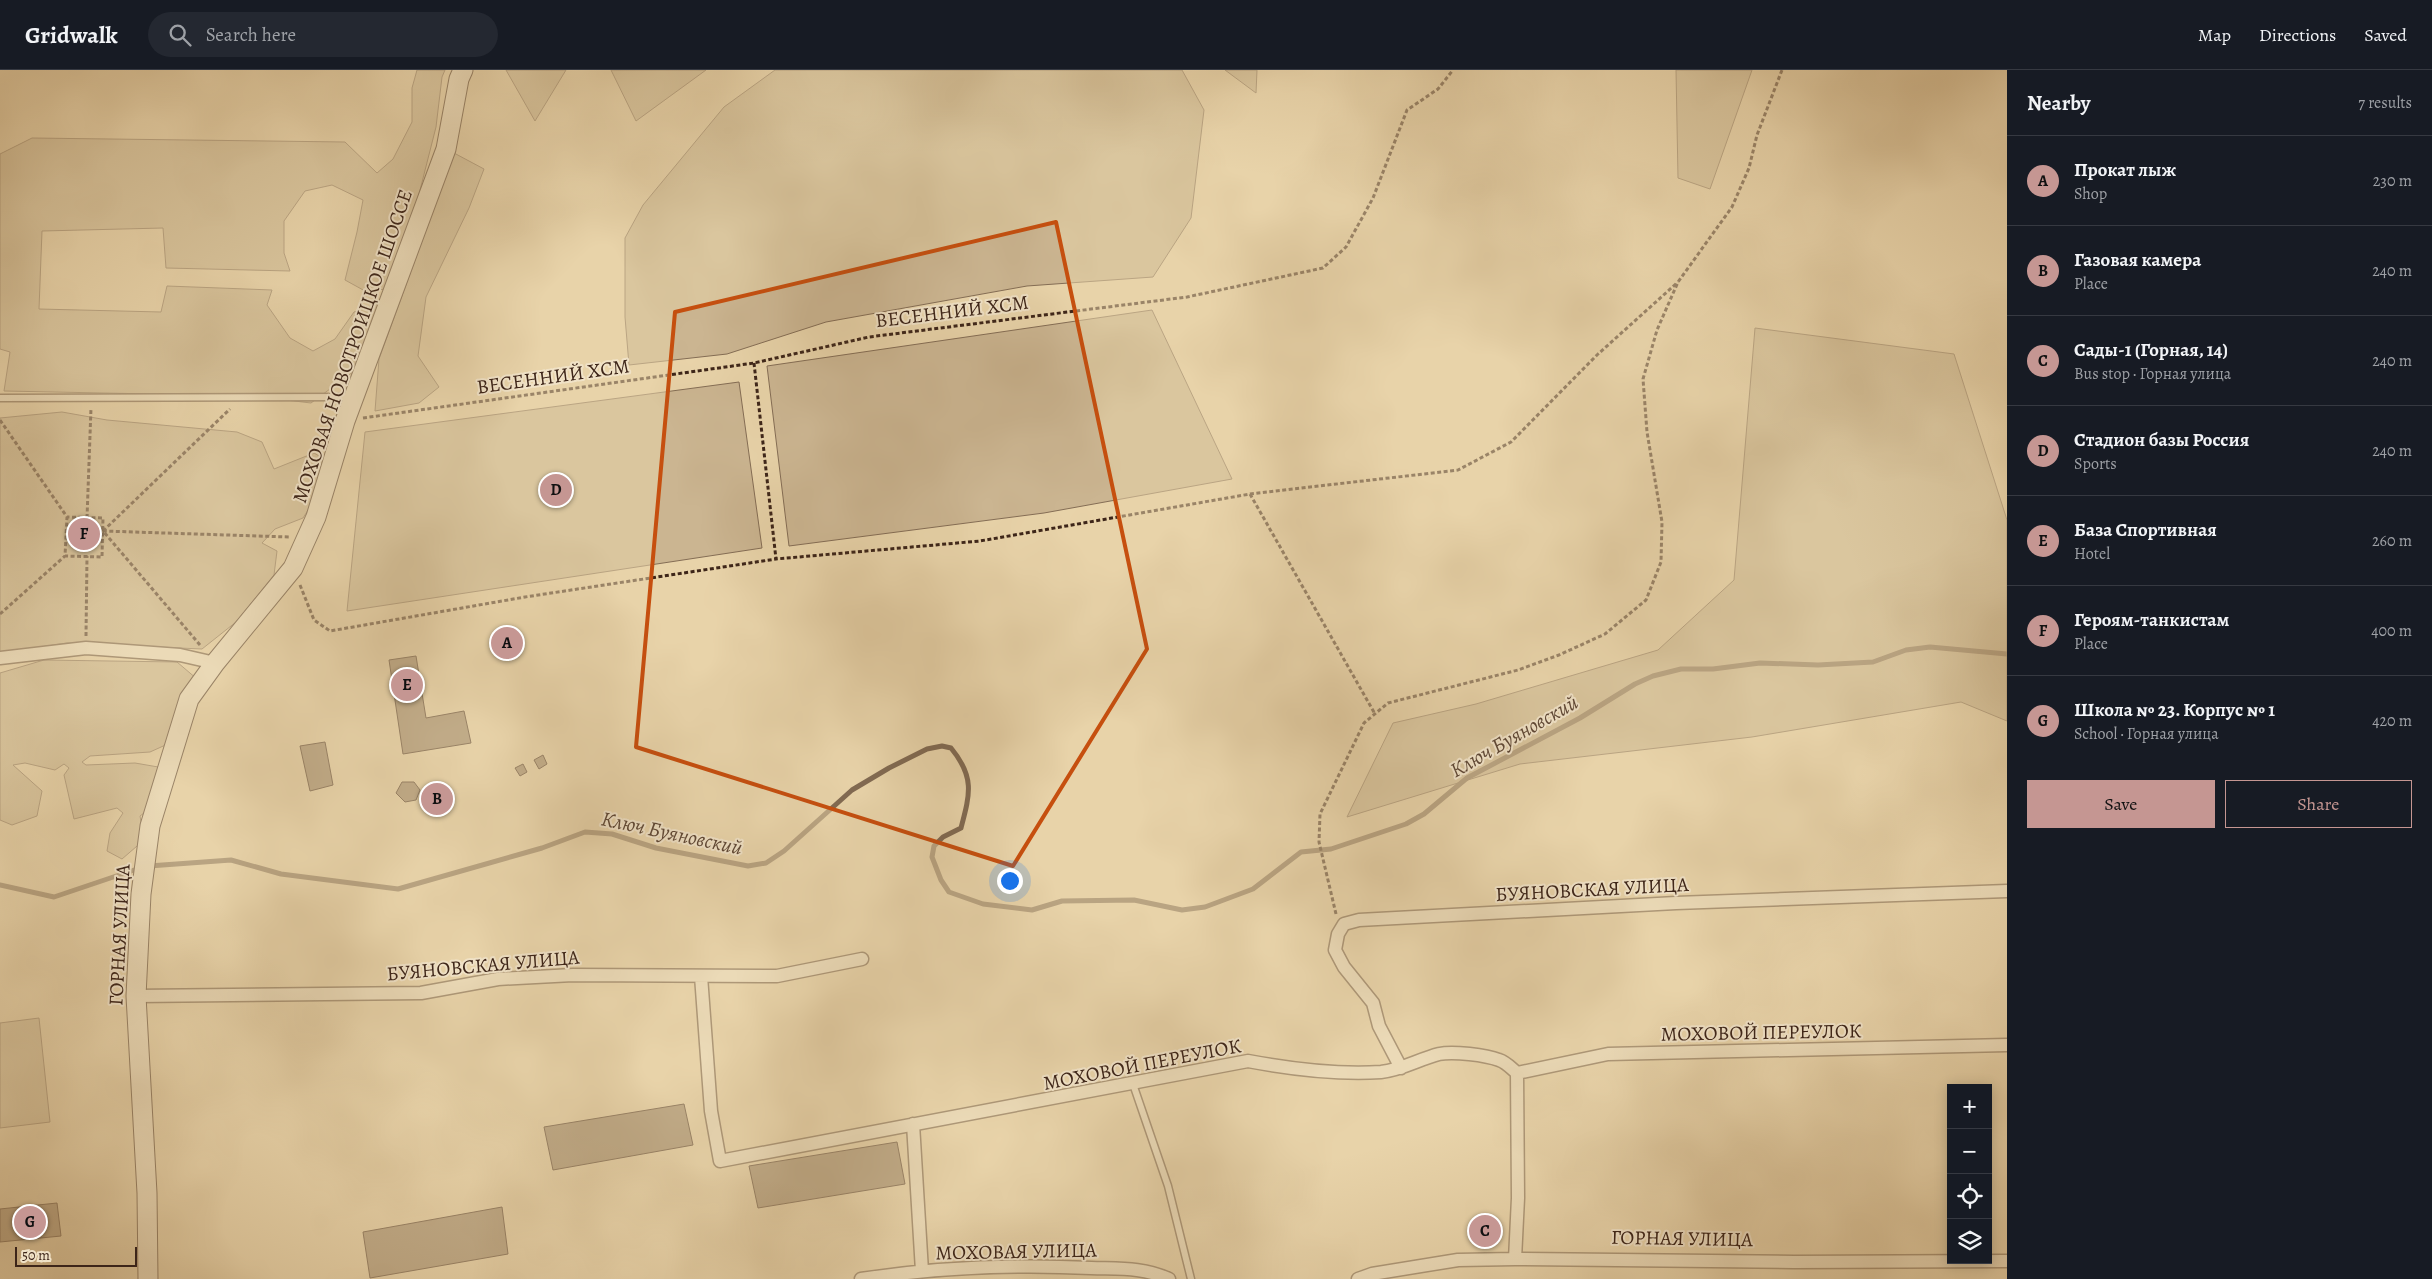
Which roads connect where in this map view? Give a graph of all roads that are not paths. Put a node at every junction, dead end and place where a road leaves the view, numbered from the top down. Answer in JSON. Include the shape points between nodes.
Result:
{"nodes":[{"id":1,"x":463,"y":70,"type":"edge"},
{"id":2,"x":356,"y":397,"type":"junction"},
{"id":3,"x":0,"y":398,"type":"edge"},
{"id":4,"x":249,"y":620,"type":"joint"},
{"id":5,"x":0,"y":658,"type":"edge"},
{"id":6,"x":215,"y":663,"type":"junction"},
{"id":7,"x":2007,"y":891,"type":"edge"},
{"id":8,"x":862,"y":959,"type":"dead end"},
{"id":9,"x":701,"y":976,"type":"junction"},
{"id":10,"x":136,"y":996,"type":"junction"},
{"id":11,"x":2007,"y":1045,"type":"edge"},
{"id":12,"x":1401,"y":1068,"type":"junction"},
{"id":13,"x":1518,"y":1073,"type":"junction"},
{"id":14,"x":1133,"y":1084,"type":"junction"},
{"id":15,"x":913,"y":1124,"type":"junction"},
{"id":16,"x":1515,"y":1258,"type":"junction"},
{"id":17,"x":2007,"y":1260,"type":"edge"},
{"id":18,"x":922,"y":1271,"type":"junction"},
{"id":19,"x":148,"y":1279,"type":"edge"},
{"id":20,"x":861,"y":1279,"type":"edge"},
{"id":21,"x":1170,"y":1279,"type":"edge"},
{"id":22,"x":1191,"y":1279,"type":"edge"},
{"id":23,"x":1358,"y":1279,"type":"edge"}],
"edges":[{"from":1,"to":2,"type":"main road","name":"МОХОВАЯ НОВОТРОИЦКОЕ ШОССЕ","via":[[446,149]]},
{"from":2,"to":3,"type":"lane"},
{"from":2,"to":4,"type":"main road","name":"МОХОВАЯ НОВОТРОИЦКОЕ ШОССЕ","via":[[345,421],[316,517],[293,568]]},
{"from":4,"to":6,"type":"main road","name":"ГОРНАЯ УЛИЦА"},
{"from":5,"to":6,"type":"street","via":[[86,648],[180,654]]},
{"from":6,"to":10,"type":"main road","name":"ГОРНАЯ УЛИЦА","via":[[189,699],[150,826],[141,894]]},
{"from":7,"to":12,"type":"street","name":"БУЯНОВСКАЯ УЛИЦА","via":[[1676,903],[1359,920],[1344,924],[1335,950],[1344,967],[1373,1003],[1379,1026]]},
{"from":8,"to":9,"type":"street","name":"БУЯНОВСКАЯ УЛИЦА","via":[[777,976]]},
{"from":9,"to":10,"type":"street","name":"БУЯНОВСКАЯ УЛИЦА","via":[[573,975],[498,979],[420,993]]},
{"from":9,"to":15,"type":"street","name":"МОХОВОЙ ПЕРЕУЛОК","via":[[711,1111],[720,1161]]},
{"from":10,"to":19,"type":"main road","name":"ГОРНАЯ УЛИЦА","via":[[147,1193]]},
{"from":11,"to":13,"type":"street","name":"МОХОВОЙ ПЕРЕУЛОК","via":[[1608,1054]]},
{"from":12,"to":13,"type":"street","name":"МОХОВОЙ ПЕРЕУЛОК","via":[[1440,1054],[1480,1055],[1501,1060]]},
{"from":12,"to":14,"type":"street","name":"МОХОВОЙ ПЕРЕУЛОК","via":[[1381,1072],[1342,1072],[1286,1068],[1248,1061]]},
{"from":13,"to":16,"type":"street"},
{"from":14,"to":15,"type":"street","name":"МОХОВОЙ ПЕРЕУЛОК"},
{"from":14,"to":22,"type":"lane","via":[[1168,1186]]},
{"from":15,"to":18,"type":"street"},
{"from":16,"to":17,"type":"street","name":"ГОРНАЯ УЛИЦА","via":[[1794,1262]]},
{"from":16,"to":23,"type":"street","name":"ГОРНАЯ УЛИЦА","via":[[1458,1260]]},
{"from":18,"to":20,"type":"street","name":"МОХОВАЯ УЛИЦА"},
{"from":18,"to":21,"type":"street","name":"МОХОВАЯ УЛИЦА","via":[[966,1266],[1053,1266],[1152,1271]]}]}
